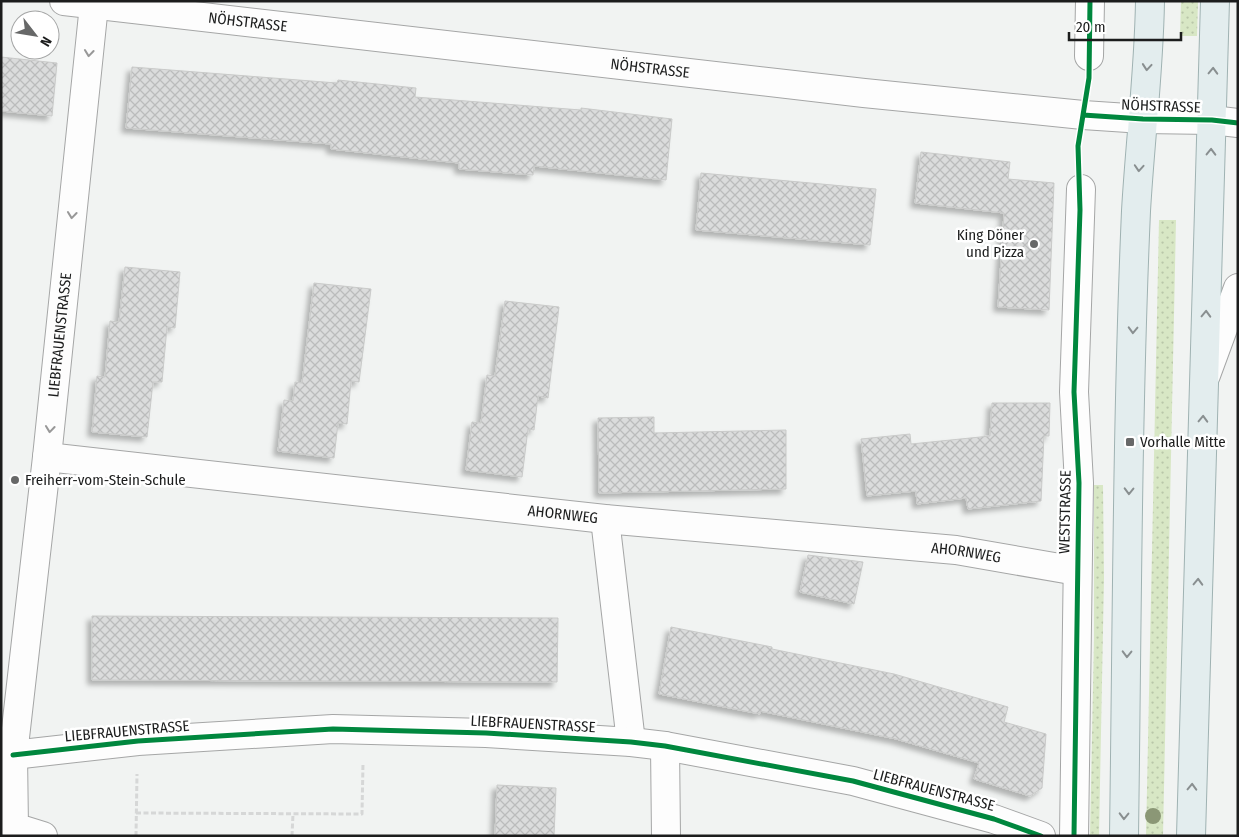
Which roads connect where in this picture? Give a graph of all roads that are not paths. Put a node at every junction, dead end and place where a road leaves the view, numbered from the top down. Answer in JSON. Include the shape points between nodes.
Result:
{"nodes":[{"id":1,"x":64,"y":1,"type":"edge"},
{"id":2,"x":1090,"y":1,"type":"edge"},
{"id":3,"x":1150,"y":1,"type":"edge"},
{"id":4,"x":1215,"y":1,"type":"edge"},
{"id":5,"x":94,"y":5,"type":"junction"},
{"id":6,"x":1089,"y":56,"type":"dead end"},
{"id":7,"x":1142,"y":119,"type":"junction"},
{"id":8,"x":1225,"y":122,"type":"edge"},
{"id":9,"x":1080,"y":189,"type":"dead end"},
{"id":10,"x":1238,"y":288,"type":"edge"},
{"id":11,"x":1204,"y":381,"type":"junction"},
{"id":12,"x":48,"y":457,"type":"junction"},
{"id":13,"x":605,"y":519,"type":"junction"},
{"id":14,"x":1077,"y":570,"type":"junction"},
{"id":15,"x":631,"y":742,"type":"junction"},
{"id":16,"x":664,"y":746,"type":"junction"},
{"id":17,"x":13,"y":755,"type":"junction"},
{"id":18,"x":8,"y":826,"type":"edge"},
{"id":19,"x":43,"y":836,"type":"edge"},
{"id":20,"x":666,"y":836,"type":"edge"},
{"id":21,"x":1041,"y":836,"type":"edge"},
{"id":22,"x":1074,"y":836,"type":"edge"},
{"id":23,"x":1124,"y":836,"type":"edge"},
{"id":24,"x":1191,"y":836,"type":"edge"}],
"edges":[{"from":1,"to":5,"type":"street","name":"NÖHSTRASSE"},
{"from":2,"to":6,"type":"street"},
{"from":3,"to":7,"type":"main road","one_way":true},
{"from":8,"to":4,"type":"main road","one_way":true},
{"from":5,"to":7,"type":"street","name":"NÖHSTRASSE","via":[[864,93]]},
{"from":5,"to":12,"type":"street","name":"LIEBFRAUENSTRASSE","one_way":true},
{"from":7,"to":8,"type":"street","name":"NÖHSTRASSE"},
{"from":7,"to":23,"type":"main road","one_way":true,"via":[[1136,210],[1130,442]]},
{"from":11,"to":8,"type":"main road","one_way":true},
{"from":9,"to":14,"type":"street","name":"WESTSTRASSE","via":[[1074,392],[1079,483]]},
{"from":10,"to":11,"type":"street"},
{"from":24,"to":11,"type":"main road","one_way":true},
{"from":12,"to":13,"type":"street","name":"AHORNWEG"},
{"from":12,"to":17,"type":"street","name":"LIEBFRAUENSTRASSE"},
{"from":13,"to":14,"type":"street","name":"AHORNWEG","via":[[956,550]]},
{"from":13,"to":15,"type":"street"},
{"from":14,"to":22,"type":"street","name":"WESTSTRASSE"},
{"from":15,"to":16,"type":"street","name":"LIEBFRAUENSTRASSE"},
{"from":15,"to":17,"type":"street","name":"LIEBFRAUENSTRASSE","via":[[486,733],[333,729],[138,741]]},
{"from":16,"to":20,"type":"street"},
{"from":16,"to":21,"type":"street","name":"LIEBFRAUENSTRASSE","via":[[853,781],[994,819]]},
{"from":17,"to":18,"type":"street","name":"LIEBFRAUENSTRASSE"},
{"from":18,"to":19,"type":"street","name":"LIEBFRAUENSTRASSE"}]}
